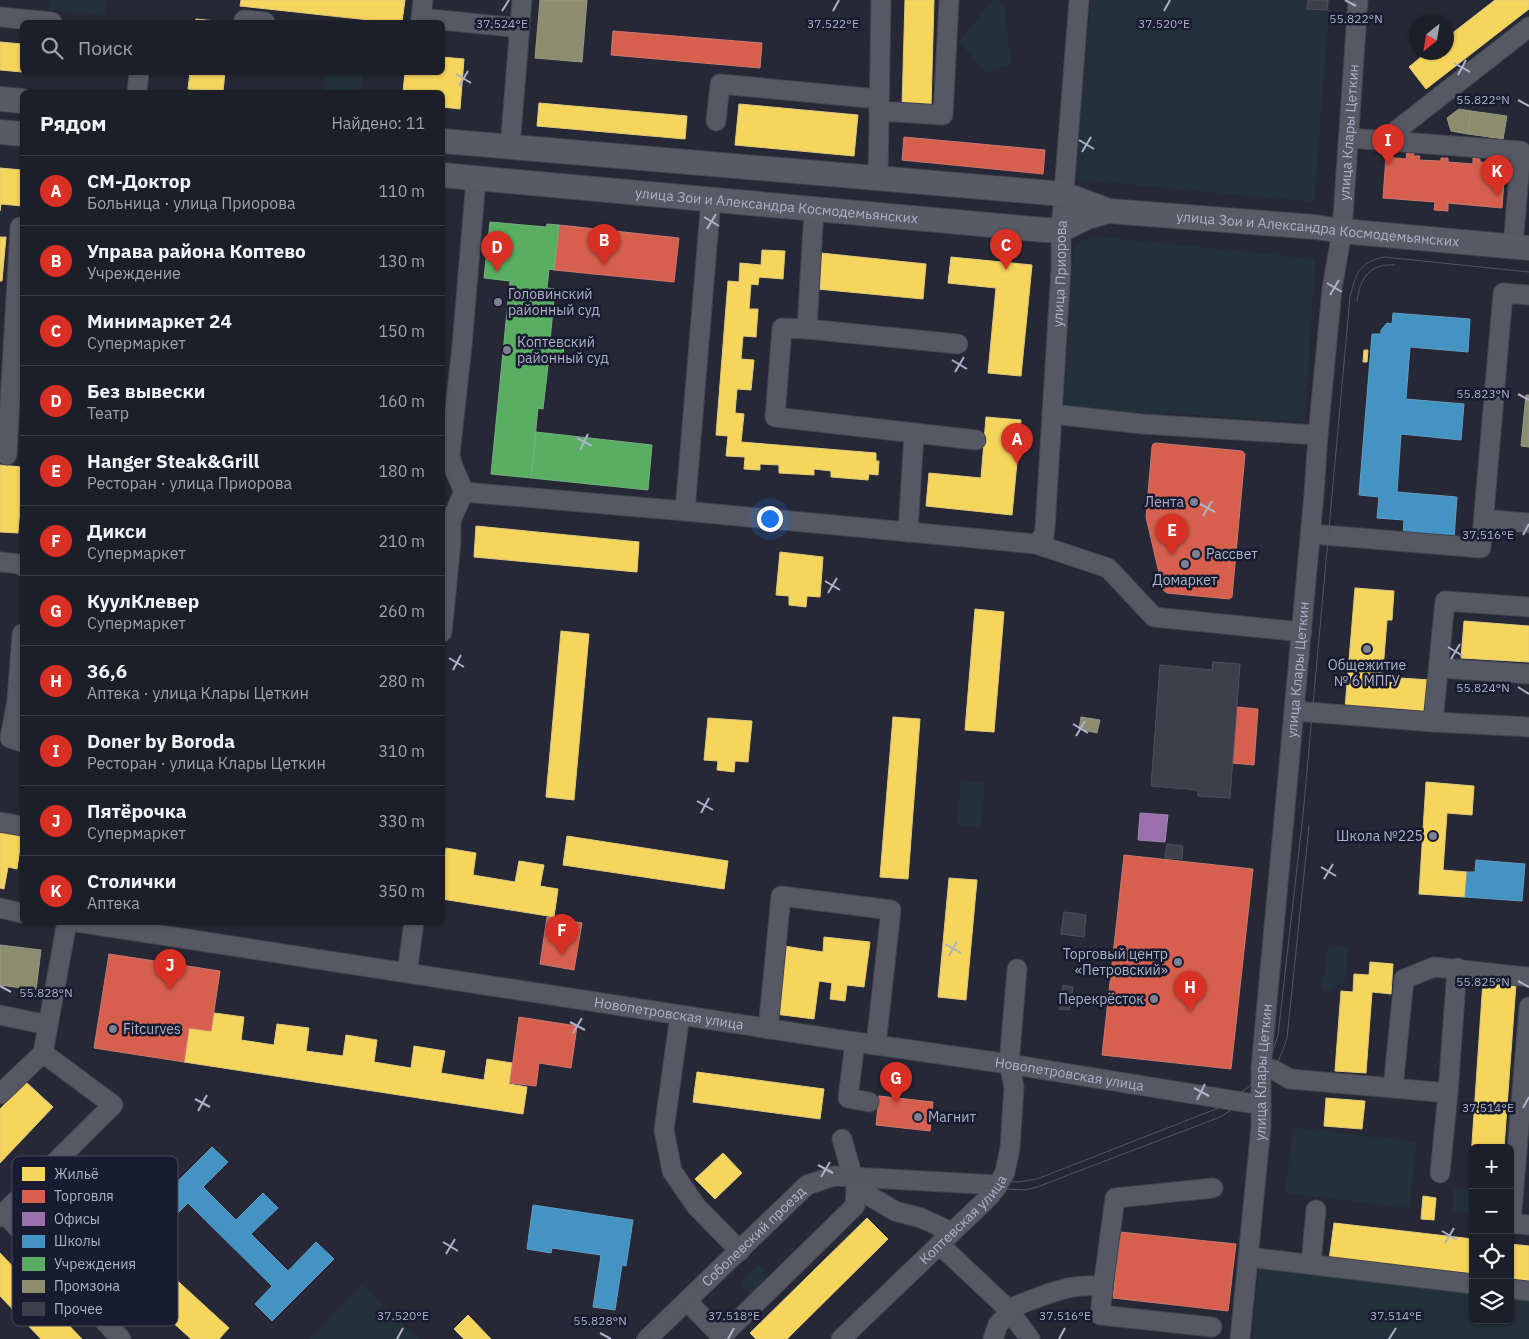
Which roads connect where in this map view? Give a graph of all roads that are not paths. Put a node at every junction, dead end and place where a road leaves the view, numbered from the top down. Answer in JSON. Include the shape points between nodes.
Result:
{"nodes":[{"id":1,"x":522,"y":0,"type":"edge"},
{"id":2,"x":882,"y":0,"type":"edge"},
{"id":3,"x":949,"y":0,"type":"edge"},
{"id":4,"x":1079,"y":0,"type":"edge"},
{"id":5,"x":1358,"y":0,"type":"edge"},
{"id":6,"x":422,"y":14,"type":"edge"},
{"id":7,"x":0,"y":17,"type":"edge"},
{"id":8,"x":31,"y":20,"type":"edge"},
{"id":9,"x":1529,"y":27,"type":"edge"},
{"id":10,"x":520,"y":28,"type":"junction"},
{"id":11,"x":139,"y":75,"type":"edge"},
{"id":12,"x":137,"y":90,"type":"edge"},
{"id":13,"x":0,"y":99,"type":"edge"},
{"id":14,"x":20,"y":101,"type":"edge"},
{"id":15,"x":879,"y":105,"type":"junction"},
{"id":16,"x":716,"y":121,"type":"dead end"},
{"id":17,"x":0,"y":132,"type":"edge"},
{"id":18,"x":20,"y":134,"type":"edge"},
{"id":19,"x":1349,"y":138,"type":"junction"},
{"id":20,"x":445,"y":141,"type":"edge"},
{"id":21,"x":1397,"y":141,"type":"junction"},
{"id":22,"x":510,"y":147,"type":"junction"},
{"id":23,"x":1525,"y":150,"type":"edge"},
{"id":24,"x":445,"y":175,"type":"edge"},
{"id":25,"x":878,"y":178,"type":"junction"},
{"id":26,"x":476,"y":179,"type":"junction"},
{"id":27,"x":1063,"y":194,"type":"junction"},
{"id":28,"x":711,"y":200,"type":"junction"},
{"id":29,"x":814,"y":209,"type":"junction"},
{"id":30,"x":1109,"y":211,"type":"junction"},
{"id":31,"x":20,"y":227,"type":"edge"},
{"id":32,"x":1061,"y":230,"type":"junction"},
{"id":33,"x":1342,"y":231,"type":"junction"},
{"id":34,"x":1521,"y":247,"type":"edge"},
{"id":35,"x":1529,"y":295,"type":"edge"},
{"id":36,"x":807,"y":329,"type":"junction"},
{"id":37,"x":958,"y":344,"type":"dead end"},
{"id":38,"x":1052,"y":414,"type":"junction"},
{"id":39,"x":914,"y":433,"type":"junction"},
{"id":40,"x":1318,"y":435,"type":"junction"},
{"id":41,"x":976,"y":440,"type":"dead end"},
{"id":42,"x":10,"y":455,"type":"edge"},
{"id":43,"x":464,"y":492,"type":"junction"},
{"id":44,"x":685,"y":511,"type":"junction"},
{"id":45,"x":1484,"y":519,"type":"junction"},
{"id":46,"x":1529,"y":523,"type":"edge"},
{"id":47,"x":908,"y":532,"type":"junction"},
{"id":48,"x":1311,"y":534,"type":"junction"},
{"id":49,"x":1036,"y":544,"type":"junction"},
{"id":50,"x":0,"y":562,"type":"edge"},
{"id":51,"x":20,"y":564,"type":"edge"},
{"id":52,"x":445,"y":584,"type":"edge"},
{"id":53,"x":1529,"y":607,"type":"edge"},
{"id":54,"x":1302,"y":632,"type":"junction"},
{"id":55,"x":1439,"y":668,"type":"junction"},
{"id":56,"x":1529,"y":674,"type":"edge"},
{"id":57,"x":20,"y":701,"type":"edge"},
{"id":58,"x":1294,"y":711,"type":"junction"},
{"id":59,"x":1433,"y":722,"type":"junction"},
{"id":60,"x":1529,"y":727,"type":"edge"},
{"id":61,"x":11,"y":741,"type":"edge"},
{"id":62,"x":0,"y":822,"type":"edge"},
{"id":63,"x":20,"y":826,"type":"edge"},
{"id":64,"x":0,"y":908,"type":"edge"},
{"id":65,"x":20,"y":913,"type":"edge"},
{"id":66,"x":66,"y":925,"type":"edge"},
{"id":67,"x":96,"y":925,"type":"edge"},
{"id":68,"x":414,"y":925,"type":"edge"},
{"id":69,"x":1457,"y":968,"type":"junction"},
{"id":70,"x":1017,"y":969,"type":"dead end"},
{"id":71,"x":407,"y":973,"type":"junction"},
{"id":72,"x":1529,"y":977,"type":"edge"},
{"id":73,"x":1529,"y":1007,"type":"edge"},
{"id":74,"x":0,"y":1015,"type":"edge"},
{"id":75,"x":680,"y":1015,"type":"junction"},
{"id":76,"x":48,"y":1025,"type":"junction"},
{"id":77,"x":768,"y":1029,"type":"junction"},
{"id":78,"x":855,"y":1042,"type":"junction"},
{"id":79,"x":876,"y":1045,"type":"junction"},
{"id":80,"x":43,"y":1053,"type":"junction"},
{"id":81,"x":1009,"y":1064,"type":"junction"},
{"id":82,"x":1261,"y":1068,"type":"junction"},
{"id":83,"x":1393,"y":1088,"type":"junction"},
{"id":84,"x":1448,"y":1093,"type":"junction"},
{"id":85,"x":0,"y":1094,"type":"edge"},
{"id":86,"x":869,"y":1102,"type":"dead end"},
{"id":87,"x":1261,"y":1105,"type":"junction"},
{"id":88,"x":842,"y":1139,"type":"dead end"},
{"id":89,"x":62,"y":1156,"type":"edge"},
{"id":90,"x":1440,"y":1172,"type":"dead end"},
{"id":91,"x":854,"y":1182,"type":"junction"},
{"id":92,"x":998,"y":1185,"type":"junction"},
{"id":93,"x":1213,"y":1188,"type":"dead end"},
{"id":94,"x":12,"y":1205,"type":"edge"},
{"id":95,"x":1316,"y":1210,"type":"dead end"},
{"id":96,"x":2,"y":1215,"type":"edge"},
{"id":97,"x":12,"y":1225,"type":"edge"},
{"id":98,"x":1529,"y":1226,"type":"edge"},
{"id":99,"x":946,"y":1238,"type":"junction"},
{"id":100,"x":740,"y":1251,"type":"junction"},
{"id":101,"x":1248,"y":1257,"type":"junction"},
{"id":102,"x":1311,"y":1264,"type":"junction"},
{"id":103,"x":1469,"y":1284,"type":"edge"},
{"id":104,"x":1103,"y":1287,"type":"junction"},
{"id":105,"x":1514,"y":1289,"type":"edge"},
{"id":106,"x":1529,"y":1291,"type":"edge"},
{"id":107,"x":687,"y":1301,"type":"junction"},
{"id":108,"x":1009,"y":1311,"type":"junction"},
{"id":109,"x":109,"y":1326,"type":"edge"},
{"id":110,"x":1212,"y":1327,"type":"dead end"},
{"id":111,"x":721,"y":1338,"type":"edge"},
{"id":112,"x":121,"y":1339,"type":"edge"},
{"id":113,"x":647,"y":1339,"type":"edge"},
{"id":114,"x":841,"y":1339,"type":"edge"},
{"id":115,"x":993,"y":1339,"type":"edge"},
{"id":116,"x":1030,"y":1339,"type":"edge"},
{"id":117,"x":1240,"y":1339,"type":"edge"}],
"edges":[{"from":1,"to":10,"type":"street"},
{"from":2,"to":15,"type":"street"},
{"from":3,"to":15,"type":"street","via":[[943,115]]},
{"from":4,"to":27,"type":"street","name":"улица Приорова"},
{"from":5,"to":19,"type":"street","name":"улица Клары Цеткин"},
{"from":6,"to":10,"type":"street"},
{"from":7,"to":8,"type":"street"},
{"from":9,"to":21,"type":"street","via":[[1397,130]]},
{"from":10,"to":22,"type":"street"},
{"from":11,"to":12,"type":"street"},
{"from":13,"to":14,"type":"main road"},
{"from":15,"to":16,"type":"street","via":[[720,84]]},
{"from":15,"to":25,"type":"street"},
{"from":17,"to":18,"type":"main road"},
{"from":19,"to":21,"type":"street"},
{"from":19,"to":33,"type":"street","name":"улица Клары Цеткин"},
{"from":20,"to":22,"type":"main road","name":"улица Зои и Александра Космодемьянских"},
{"from":21,"to":23,"type":"street"},
{"from":22,"to":25,"type":"main road","name":"улица Зои и Александра Космодемьянских"},
{"from":23,"to":34,"type":"street"},
{"from":24,"to":26,"type":"main road","name":"улица Зои и Александра Космодемьянских"},
{"from":25,"to":27,"type":"main road","name":"улица Зои и Александра Космодемьянских"},
{"from":26,"to":28,"type":"main road","name":"улица Зои и Александра Космодемьянских"},
{"from":26,"to":43,"type":"street","via":[[450,454]]},
{"from":27,"to":30,"type":"main road","name":"улица Зои и Александра Космодемьянских"},
{"from":27,"to":32,"type":"street","name":"улица Приорова"},
{"from":28,"to":29,"type":"main road","name":"улица Зои и Александра Космодемьянских"},
{"from":28,"to":44,"type":"street"},
{"from":29,"to":32,"type":"main road","name":"улица Зои и Александра Космодемьянских"},
{"from":29,"to":36,"type":"street"},
{"from":30,"to":32,"type":"main road","name":"улица Зои и Александра Космодемьянских","via":[[1087,217]]},
{"from":30,"to":33,"type":"main road","name":"улица Зои и Александра Космодемьянских"},
{"from":31,"to":42,"type":"street"},
{"from":32,"to":38,"type":"street","name":"улица Приорова"},
{"from":33,"to":34,"type":"main road","name":"улица Зои и Александра Космодемьянских"},
{"from":33,"to":40,"type":"street","name":"улица Клары Цеткин","via":[[1332,289]]},
{"from":35,"to":45,"type":"street","via":[[1502,293]]},
{"from":36,"to":37,"type":"street"},
{"from":36,"to":39,"type":"street","via":[[782,328],[775,417]]},
{"from":38,"to":40,"type":"street","via":[[1142,424]]},
{"from":38,"to":49,"type":"street","name":"улица Приорова","via":[[1044,535]]},
{"from":39,"to":41,"type":"street"},
{"from":39,"to":47,"type":"street"},
{"from":40,"to":48,"type":"street","name":"улица Клары Цеткин"},
{"from":43,"to":44,"type":"street"},
{"from":43,"to":52,"type":"street","via":[[451,520]]},
{"from":44,"to":47,"type":"street"},
{"from":45,"to":46,"type":"street"},
{"from":45,"to":48,"type":"street","via":[[1481,548]]},
{"from":47,"to":49,"type":"street"},
{"from":48,"to":54,"type":"street","name":"улица Клары Цеткин"},
{"from":49,"to":54,"type":"street","via":[[1108,568],[1154,616]]},
{"from":50,"to":51,"type":"street"},
{"from":53,"to":55,"type":"street","via":[[1445,602]]},
{"from":54,"to":58,"type":"street","name":"улица Клары Цеткин"},
{"from":55,"to":56,"type":"street"},
{"from":55,"to":59,"type":"street"},
{"from":57,"to":61,"type":"street"},
{"from":58,"to":59,"type":"street"},
{"from":58,"to":82,"type":"street","name":"улица Клары Цеткин"},
{"from":59,"to":60,"type":"street"},
{"from":62,"to":63,"type":"street"},
{"from":64,"to":65,"type":"street"},
{"from":66,"to":76,"type":"street"},
{"from":67,"to":71,"type":"street","name":"Новопетровская улица"},
{"from":68,"to":71,"type":"street"},
{"from":69,"to":72,"type":"street"},
{"from":69,"to":83,"type":"street","via":[[1434,966],[1404,979]]},
{"from":69,"to":84,"type":"street"},
{"from":70,"to":81,"type":"street","name":"Коптевская улица"},
{"from":71,"to":75,"type":"street","name":"Новопетровская улица"},
{"from":73,"to":98,"type":"street","via":[[1511,1223]]},
{"from":74,"to":76,"type":"street"},
{"from":75,"to":77,"type":"street","name":"Новопетровская улица"},
{"from":75,"to":100,"type":"street","via":[[664,1130],[672,1171],[696,1206]]},
{"from":76,"to":80,"type":"street"},
{"from":77,"to":78,"type":"street","name":"Новопетровская улица"},
{"from":77,"to":79,"type":"street","via":[[780,896],[891,910]]},
{"from":78,"to":79,"type":"street","name":"Новопетровская улица"},
{"from":78,"to":86,"type":"street","via":[[848,1098]]},
{"from":79,"to":81,"type":"street","name":"Новопетровская улица"},
{"from":80,"to":85,"type":"street"},
{"from":80,"to":89,"type":"street","via":[[113,1105]]},
{"from":81,"to":87,"type":"street","name":"Новопетровская улица"},
{"from":81,"to":92,"type":"street","name":"Коптевская улица","via":[[1014,1088],[1010,1148],[1005,1172]]},
{"from":82,"to":83,"type":"street","via":[[1274,1070],[1290,1079]]},
{"from":82,"to":87,"type":"street","name":"улица Клары Цеткин"},
{"from":83,"to":84,"type":"street"},
{"from":84,"to":90,"type":"street"},
{"from":87,"to":101,"type":"street","name":"улица Клары Цеткин"},
{"from":88,"to":91,"type":"street"},
{"from":91,"to":92,"type":"street","name":"Соболевский проезд"},
{"from":91,"to":99,"type":"street","via":[[895,1211],[921,1218]]},
{"from":91,"to":100,"type":"street","name":"Соболевский проезд","via":[[834,1176],[807,1185]]},
{"from":91,"to":111,"type":"street","via":[[855,1206]]},
{"from":92,"to":99,"type":"street","name":"Коптевская улица"},
{"from":93,"to":104,"type":"street","via":[[1115,1198]]},
{"from":94,"to":96,"type":"street"},
{"from":95,"to":102,"type":"street"},
{"from":96,"to":97,"type":"street"},
{"from":99,"to":108,"type":"street"},
{"from":99,"to":114,"type":"street","name":"Коптевская улица"},
{"from":100,"to":107,"type":"street","name":"Соболевский проезд"},
{"from":101,"to":102,"type":"street"},
{"from":101,"to":117,"type":"street","name":"улица Клары Цеткин"},
{"from":102,"to":103,"type":"street"},
{"from":104,"to":108,"type":"street","via":[[1090,1284],[1046,1293]]},
{"from":104,"to":110,"type":"street","via":[[1100,1316]]},
{"from":105,"to":106,"type":"street"},
{"from":107,"to":111,"type":"street"},
{"from":107,"to":113,"type":"street","name":"Соболевский проезд"},
{"from":108,"to":115,"type":"street","via":[[998,1324]]},
{"from":108,"to":116,"type":"street"},
{"from":109,"to":112,"type":"street"}]}
